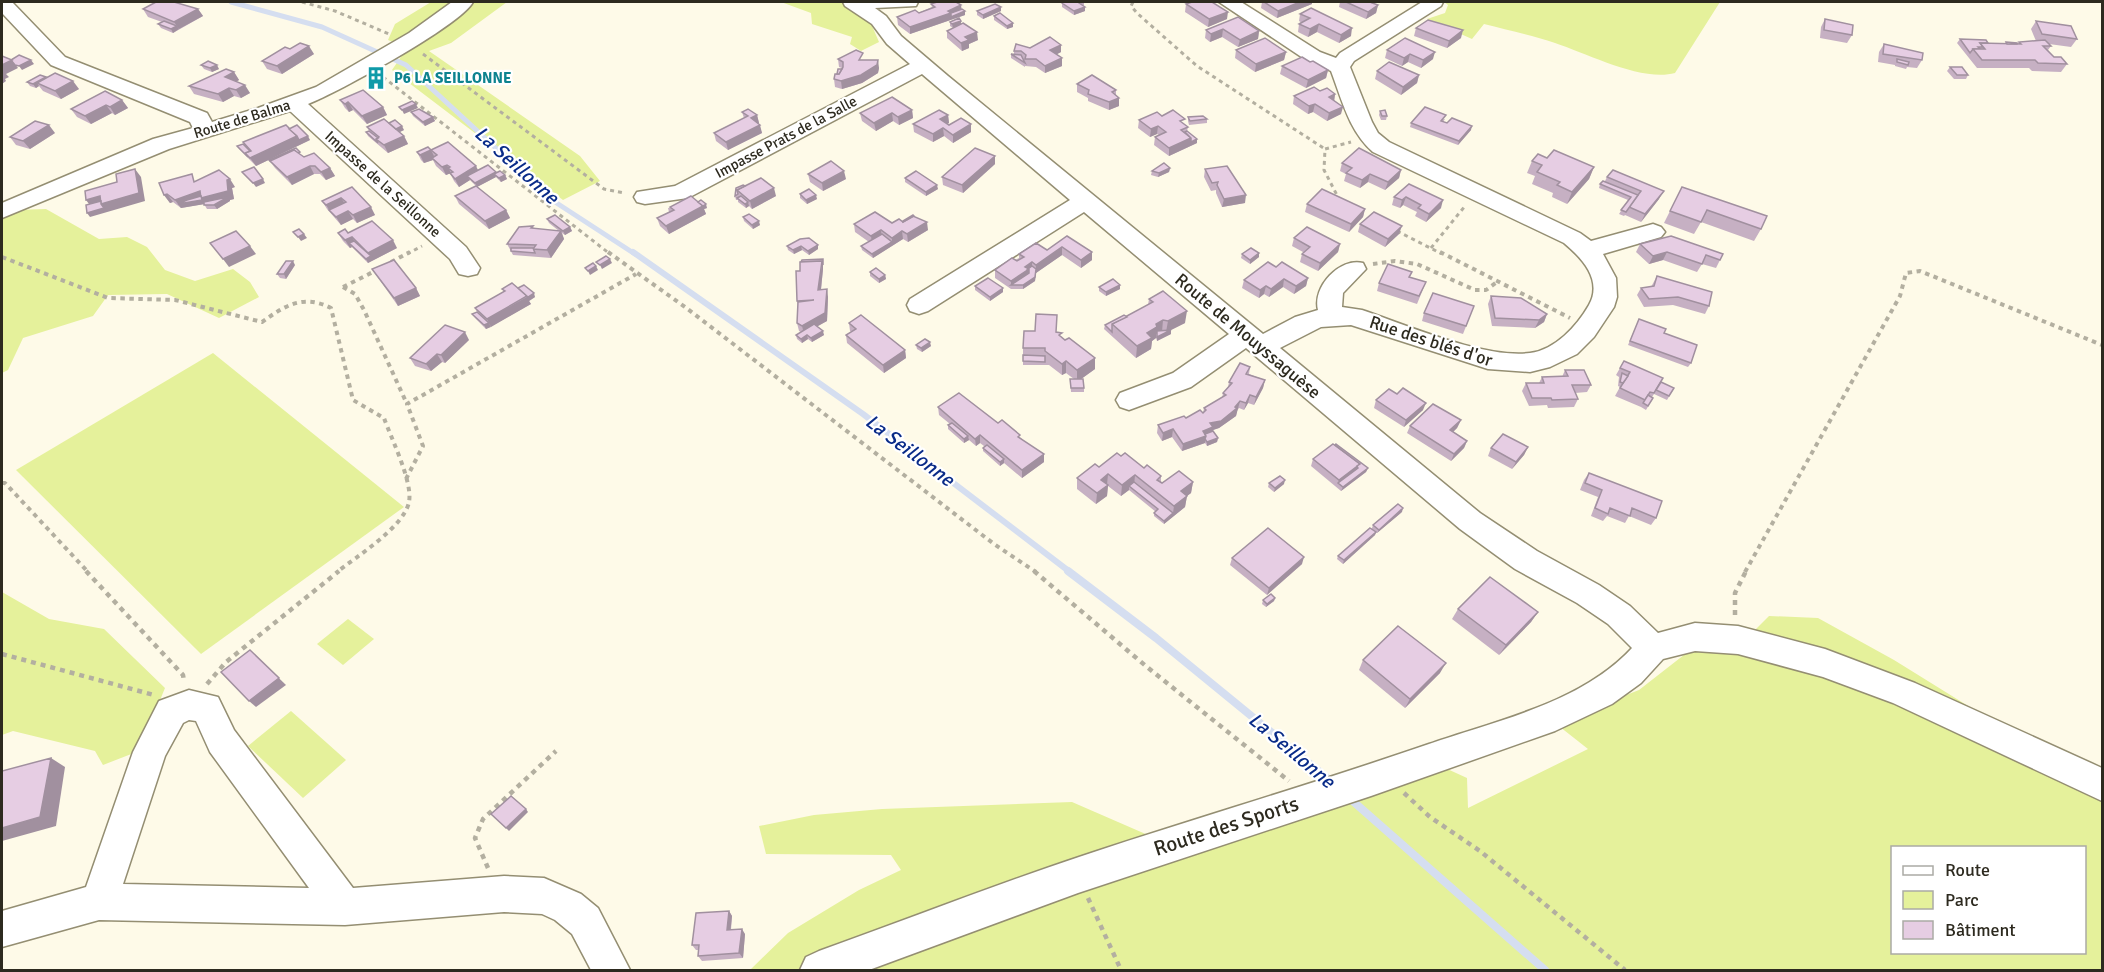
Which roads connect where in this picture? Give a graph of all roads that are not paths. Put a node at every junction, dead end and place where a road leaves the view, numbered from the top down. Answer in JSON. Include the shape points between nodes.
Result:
{"nodes":[{"id":1,"x":2,"y":2,"type":"edge"},
{"id":2,"x":464,"y":2,"type":"edge"},
{"id":3,"x":1229,"y":2,"type":"edge"},
{"id":4,"x":1434,"y":2,"type":"edge"},
{"id":5,"x":854,"y":3,"type":"edge"},
{"id":6,"x":902,"y":3,"type":"edge"},
{"id":7,"x":879,"y":20,"type":"junction"},
{"id":8,"x":924,"y":65,"type":"junction"},
{"id":9,"x":1340,"y":67,"type":"junction"},
{"id":10,"x":294,"y":103,"type":"junction"},
{"id":11,"x":205,"y":130,"type":"junction"},
{"id":12,"x":645,"y":197,"type":"road end"},
{"id":13,"x":1085,"y":201,"type":"junction"},
{"id":14,"x":3,"y":211,"type":"edge"},
{"id":15,"x":1653,"y":232,"type":"dead end"},
{"id":16,"x":1587,"y":250,"type":"junction"},
{"id":17,"x":468,"y":268,"type":"dead end"},
{"id":18,"x":1354,"y":269,"type":"road end"},
{"id":19,"x":919,"y":305,"type":"dead end"},
{"id":20,"x":1332,"y":314,"type":"junction"},
{"id":21,"x":1253,"y":341,"type":"junction"},
{"id":22,"x":1129,"y":400,"type":"dead end"},
{"id":23,"x":1653,"y":648,"type":"junction"},
{"id":24,"x":2103,"y":785,"type":"edge"},
{"id":25,"x":99,"y":902,"type":"junction"},
{"id":26,"x":345,"y":908,"type":"junction"},
{"id":27,"x":2,"y":929,"type":"edge"},
{"id":28,"x":611,"y":970,"type":"edge"},
{"id":29,"x":819,"y":970,"type":"edge"}],
"edges":[{"from":1,"to":11,"type":"street","via":[[58,61],[199,118]]},
{"from":2,"to":10,"type":"street","name":"Route de Balma","via":[[371,64]]},
{"from":3,"to":9,"type":"street","via":[[1313,56]]},
{"from":4,"to":9,"type":"street","via":[[1347,57]]},
{"from":5,"to":6,"type":"street"},
{"from":5,"to":7,"type":"street","name":"Route de Mouyssaguèse"},
{"from":6,"to":7,"type":"street"},
{"from":7,"to":8,"type":"street","name":"Route de Mouyssaguèse","via":[[894,40]]},
{"from":8,"to":12,"type":"street","name":"Impasse Prats de la Salle","via":[[680,193]]},
{"from":8,"to":13,"type":"street","name":"Route de Mouyssaguèse"},
{"from":9,"to":16,"type":"street","name":"Rue des blés d'or","via":[[1369,137],[1381,147],[1558,229]]},
{"from":10,"to":11,"type":"street","name":"Route de Balma"},
{"from":10,"to":17,"type":"street","name":"Impasse de la Seillonne","via":[[458,254]]},
{"from":11,"to":14,"type":"street","name":"Route de Balma","via":[[129,156]]},
{"from":13,"to":19,"type":"street"},
{"from":13,"to":21,"type":"street","name":"Route de Mouyssaguèse"},
{"from":15,"to":16,"type":"street"},
{"from":16,"to":20,"type":"street","name":"Rue des blés d'or","via":[[1598,262],[1605,280],[1605,299],[1589,327],[1569,347],[1550,357],[1526,363],[1486,361],[1353,316]]},
{"from":18,"to":20,"type":"street","via":[[1331,288],[1327,304]]},
{"from":20,"to":21,"type":"street","name":"Rue des blés d'or"},
{"from":21,"to":22,"type":"street","name":"Rue des blés d'or","via":[[1182,380]]},
{"from":21,"to":23,"type":"street","name":"Route de Mouyssaguèse","via":[[1470,521],[1526,560],[1619,615]]},
{"from":23,"to":24,"type":"street","via":[[1695,637],[1738,640],[1825,663],[1904,693]]},
{"from":23,"to":29,"type":"street","name":"Route des Sports","via":[[1630,673],[1600,694],[1555,716],[1078,875]]},
{"from":25,"to":26,"type":"street"},
{"from":25,"to":26,"type":"street","via":[[150,752],[171,712],[189,705],[206,708],[222,741]]},
{"from":25,"to":27,"type":"street"},
{"from":26,"to":28,"type":"street","via":[[504,894],[544,896],[568,907],[585,921]]}]}
